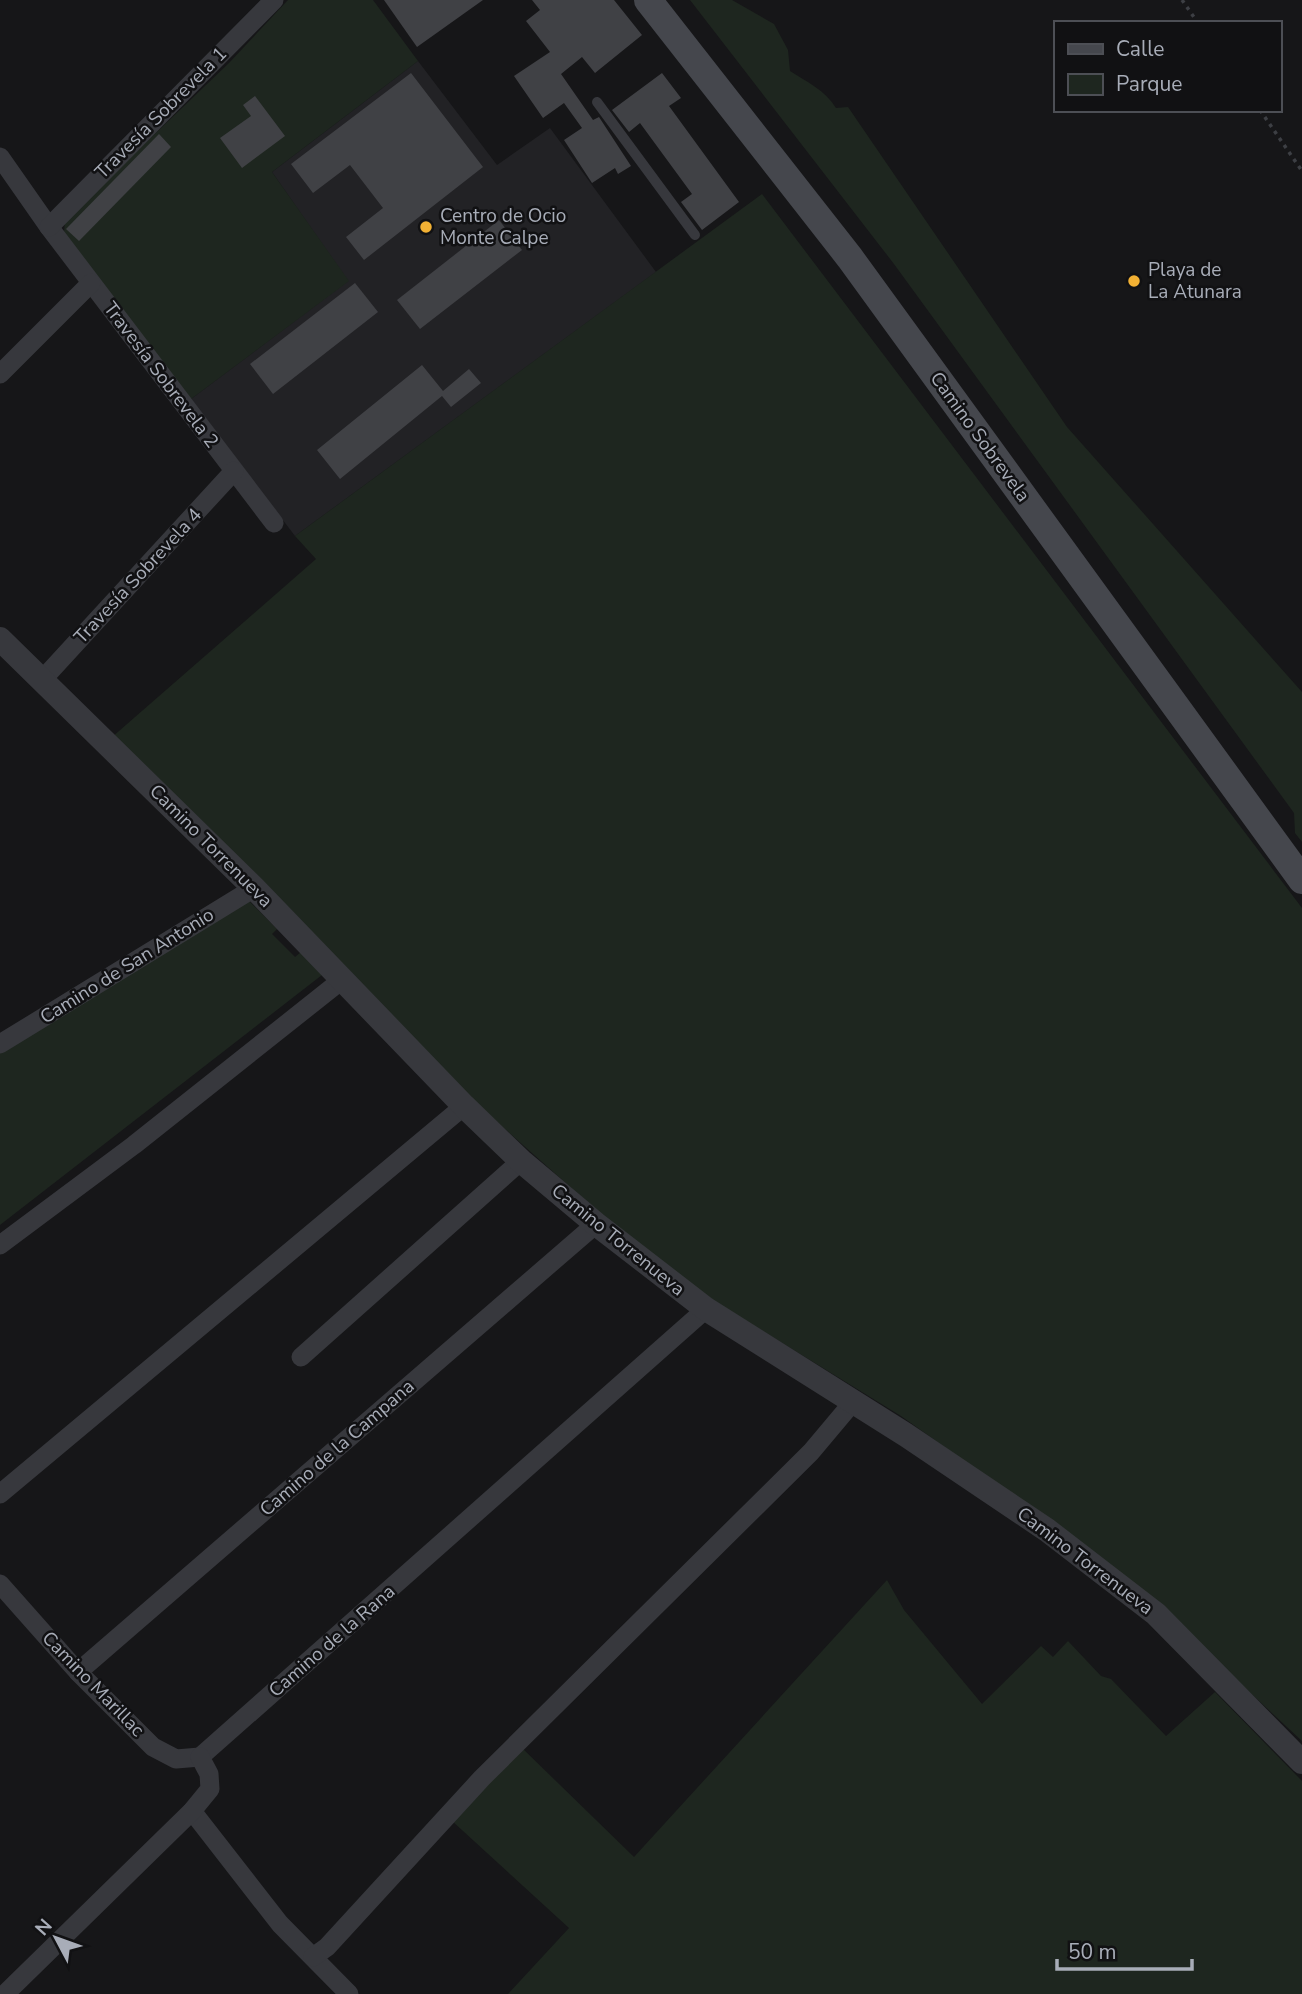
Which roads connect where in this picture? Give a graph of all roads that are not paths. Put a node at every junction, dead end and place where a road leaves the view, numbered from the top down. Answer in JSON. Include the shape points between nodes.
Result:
{"nodes":[{"id":1,"x":274,"y":0,"type":"edge"},
{"id":2,"x":648,"y":0,"type":"edge"},
{"id":3,"x":597,"y":102,"type":"dead end"},
{"id":4,"x":0,"y":157,"type":"edge"},
{"id":5,"x":49,"y":227,"type":"junction"},
{"id":6,"x":695,"y":235,"type":"dead end"},
{"id":7,"x":91,"y":283,"type":"junction"},
{"id":8,"x":0,"y":374,"type":"edge"},
{"id":9,"x":234,"y":471,"type":"junction"},
{"id":10,"x":274,"y":523,"type":"dead end"},
{"id":11,"x":0,"y":639,"type":"edge"},
{"id":12,"x":42,"y":680,"type":"junction"},
{"id":13,"x":1302,"y":880,"type":"edge"},
{"id":14,"x":254,"y":888,"type":"junction"},
{"id":15,"x":343,"y":979,"type":"junction"},
{"id":16,"x":0,"y":1044,"type":"edge"},
{"id":17,"x":464,"y":1105,"type":"junction"},
{"id":18,"x":521,"y":1161,"type":"junction"},
{"id":19,"x":596,"y":1224,"type":"junction"},
{"id":20,"x":0,"y":1245,"type":"edge"},
{"id":21,"x":706,"y":1309,"type":"junction"},
{"id":22,"x":301,"y":1357,"type":"dead end"},
{"id":23,"x":853,"y":1402,"type":"junction"},
{"id":24,"x":0,"y":1494,"type":"edge"},
{"id":25,"x":0,"y":1584,"type":"edge"},
{"id":26,"x":78,"y":1672,"type":"junction"},
{"id":27,"x":200,"y":1757,"type":"junction"},
{"id":28,"x":1302,"y":1762,"type":"edge"},
{"id":29,"x":192,"y":1811,"type":"junction"},
{"id":30,"x":313,"y":1957,"type":"junction"},
{"id":31,"x":5,"y":1994,"type":"edge"},
{"id":32,"x":349,"y":1994,"type":"edge"}],
"edges":[{"from":1,"to":5,"type":"street","name":"Travesía Sobrevela 1"},
{"from":2,"to":13,"type":"main road","name":"Camino Sobrevela","via":[[850,258]]},
{"from":3,"to":6,"type":"lane"},
{"from":4,"to":5,"type":"street","name":"Travesía Sobrevela 2"},
{"from":5,"to":7,"type":"street","name":"Travesía Sobrevela 2"},
{"from":7,"to":8,"type":"street"},
{"from":7,"to":9,"type":"street","name":"Travesía Sobrevela 2"},
{"from":9,"to":10,"type":"street","name":"Travesía Sobrevela 2"},
{"from":9,"to":12,"type":"street","name":"Travesía Sobrevela 4"},
{"from":11,"to":12,"type":"street","name":"Camino Torrenueva"},
{"from":12,"to":14,"type":"street","name":"Camino Torrenueva"},
{"from":14,"to":15,"type":"street","name":"Camino Torrenueva"},
{"from":14,"to":16,"type":"street","name":"Camino de San Antonio"},
{"from":15,"to":17,"type":"street","name":"Camino Torrenueva"},
{"from":15,"to":20,"type":"street"},
{"from":17,"to":18,"type":"street","name":"Camino Torrenueva"},
{"from":17,"to":24,"type":"street"},
{"from":18,"to":19,"type":"street","name":"Camino Torrenueva"},
{"from":18,"to":22,"type":"street"},
{"from":19,"to":21,"type":"street","name":"Camino Torrenueva"},
{"from":19,"to":26,"type":"street","name":"Camino de la Campana"},
{"from":21,"to":23,"type":"street","name":"Camino Torrenueva"},
{"from":21,"to":27,"type":"street","name":"Camino de la Rana"},
{"from":23,"to":28,"type":"street","name":"Camino Torrenueva","via":[[1047,1530],[1156,1614]]},
{"from":23,"to":30,"type":"street","via":[[811,1452],[543,1716]]},
{"from":25,"to":26,"type":"street","name":"Camino Marillac"},
{"from":26,"to":27,"type":"street","name":"Camino Marillac","via":[[153,1747],[176,1759]]},
{"from":27,"to":29,"type":"street","via":[[209,1774],[210,1789]]},
{"from":29,"to":30,"type":"street","via":[[280,1924]]},
{"from":29,"to":31,"type":"street"},
{"from":30,"to":32,"type":"street"}]}
